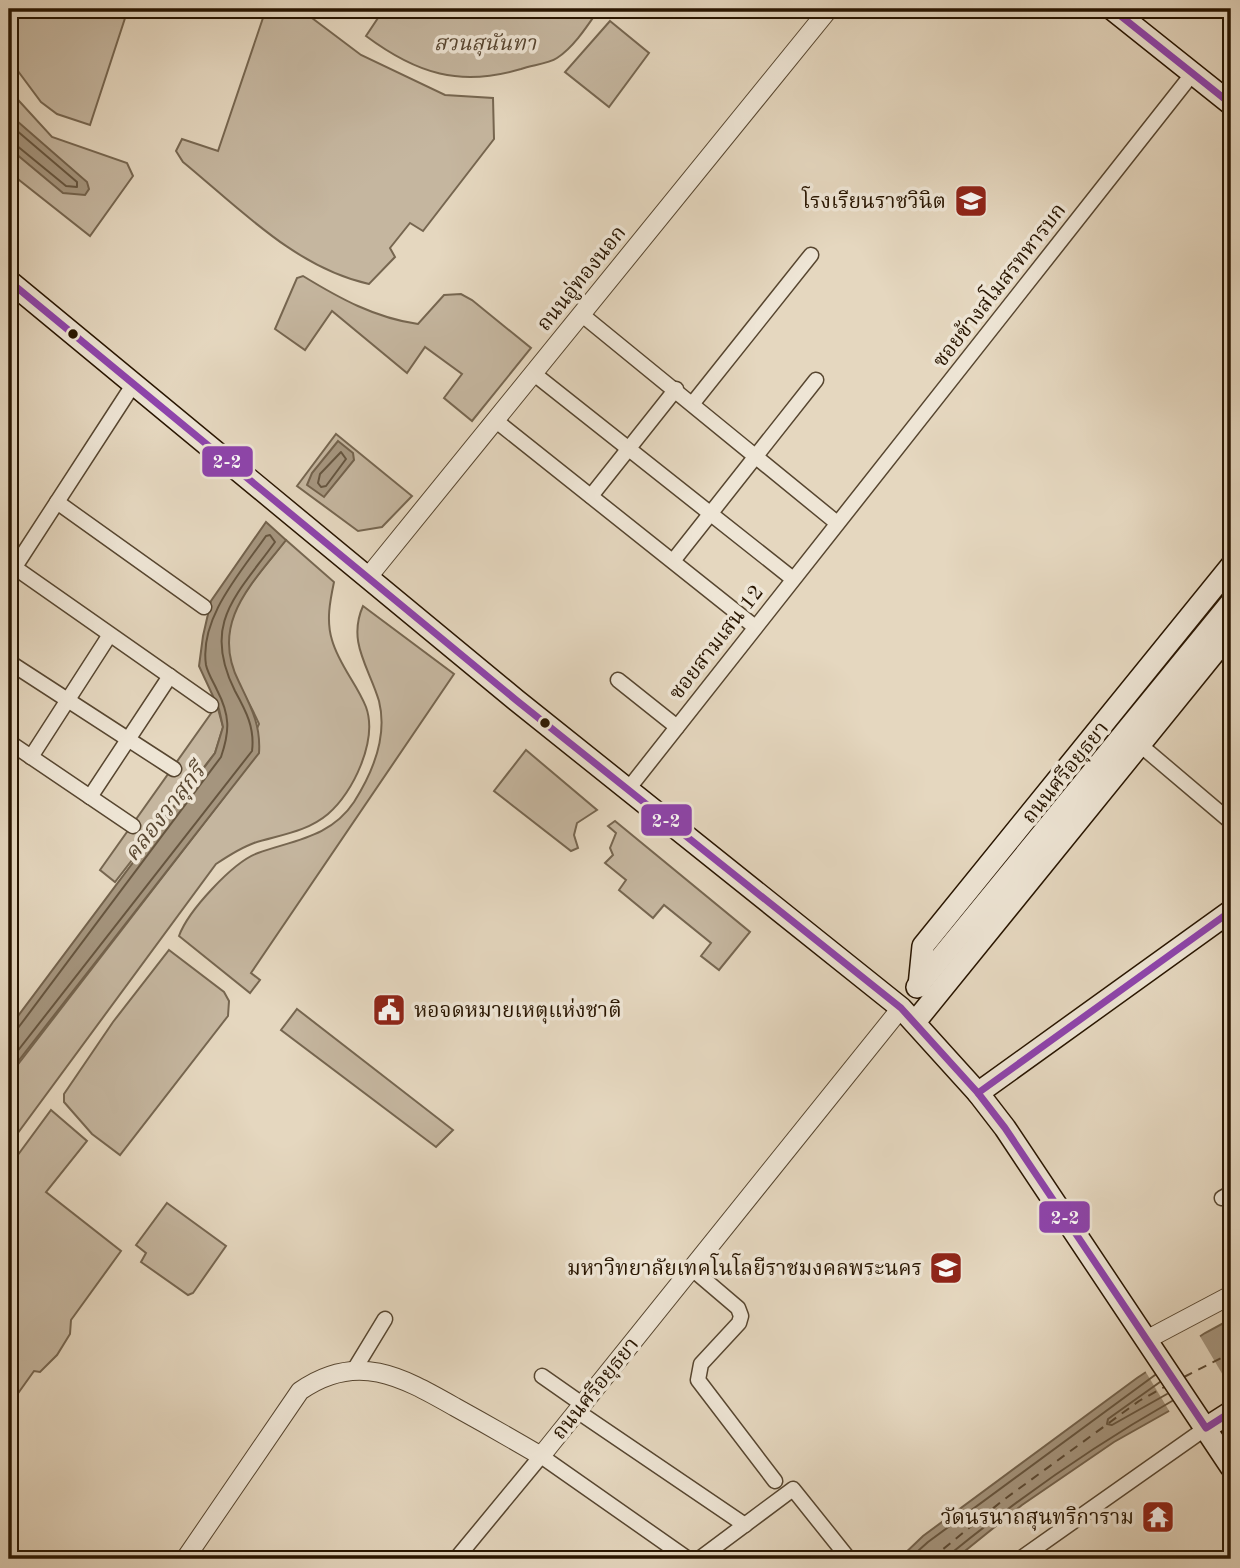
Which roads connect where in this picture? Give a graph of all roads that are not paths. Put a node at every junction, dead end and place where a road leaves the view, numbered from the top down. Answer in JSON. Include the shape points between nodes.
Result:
{"nodes":[{"id":1,"x":829,"y":9,"type":"edge"},
{"id":2,"x":1112,"y":9,"type":"edge"},
{"id":3,"x":1192,"y":73,"type":"junction"},
{"id":4,"x":1231,"y":104,"type":"edge"},
{"id":5,"x":811,"y":255,"type":"dead end"},
{"id":6,"x":9,"y":281,"type":"edge"},
{"id":7,"x":581,"y":314,"type":"junction"},
{"id":8,"x":533,"y":373,"type":"junction"},
{"id":9,"x":816,"y":380,"type":"dead end"},
{"id":10,"x":133,"y":385,"type":"junction"},
{"id":11,"x":676,"y":389,"type":"junction"},
{"id":12,"x":693,"y":403,"type":"junction"},
{"id":13,"x":495,"y":420,"type":"junction"},
{"id":14,"x":629,"y":449,"type":"junction"},
{"id":15,"x":756,"y":455,"type":"junction"},
{"id":16,"x":591,"y":496,"type":"junction"},
{"id":17,"x":57,"y":502,"type":"junction"},
{"id":18,"x":710,"y":514,"type":"junction"},
{"id":19,"x":837,"y":523,"type":"junction"},
{"id":20,"x":673,"y":561,"type":"junction"},
{"id":21,"x":1231,"y":566,"type":"edge"},
{"id":22,"x":11,"y":572,"type":"edge"},
{"id":23,"x":368,"y":577,"type":"junction"},
{"id":24,"x":793,"y":579,"type":"junction"},
{"id":25,"x":1216,"y":585,"type":"junction"},
{"id":26,"x":204,"y":607,"type":"dead end"},
{"id":27,"x":1229,"y":615,"type":"edge"},
{"id":28,"x":755,"y":627,"type":"junction"},
{"id":29,"x":109,"y":636,"type":"junction"},
{"id":30,"x":9,"y":662,"type":"edge"},
{"id":31,"x":170,"y":676,"type":"junction"},
{"id":32,"x":618,"y":680,"type":"dead end"},
{"id":33,"x":1132,"y":689,"type":"junction"},
{"id":34,"x":68,"y":700,"type":"junction"},
{"id":35,"x":1150,"y":703,"type":"junction"},
{"id":36,"x":211,"y":705,"type":"dead end"},
{"id":37,"x":677,"y":727,"type":"junction"},
{"id":38,"x":127,"y":739,"type":"junction"},
{"id":39,"x":9,"y":742,"type":"edge"},
{"id":40,"x":1139,"y":744,"type":"junction"},
{"id":41,"x":1081,"y":752,"type":"junction"},
{"id":42,"x":31,"y":757,"type":"junction"},
{"id":43,"x":1100,"y":766,"type":"junction"},
{"id":44,"x":174,"y":769,"type":"dead end"},
{"id":45,"x":629,"y":788,"type":"junction"},
{"id":46,"x":90,"y":797,"type":"junction"},
{"id":47,"x":1085,"y":797,"type":"junction"},
{"id":48,"x":1231,"y":822,"type":"edge"},
{"id":49,"x":133,"y":825,"type":"dead end"},
{"id":50,"x":1022,"y":876,"type":"junction"},
{"id":51,"x":1231,"y":911,"type":"edge"},
{"id":52,"x":919,"y":986,"type":"junction"},
{"id":53,"x":908,"y":1015,"type":"junction"},
{"id":54,"x":978,"y":1093,"type":"junction"},
{"id":55,"x":691,"y":1268,"type":"junction"},
{"id":56,"x":1231,"y":1295,"type":"edge"},
{"id":57,"x":385,"y":1320,"type":"dead end"},
{"id":58,"x":1151,"y":1347,"type":"junction"},
{"id":59,"x":354,"y":1370,"type":"junction"},
{"id":60,"x":542,"y":1376,"type":"dead end"},
{"id":61,"x":580,"y":1408,"type":"junction"},
{"id":62,"x":1231,"y":1412,"type":"edge"},
{"id":63,"x":1201,"y":1421,"type":"junction"},
{"id":64,"x":541,"y":1456,"type":"junction"},
{"id":65,"x":1231,"y":1467,"type":"edge"},
{"id":66,"x":775,"y":1481,"type":"dead end"},
{"id":67,"x":745,"y":1525,"type":"junction"},
{"id":68,"x":185,"y":1559,"type":"edge"},
{"id":69,"x":456,"y":1559,"type":"edge"},
{"id":70,"x":688,"y":1559,"type":"edge"},
{"id":71,"x":699,"y":1559,"type":"edge"},
{"id":72,"x":849,"y":1559,"type":"edge"},
{"id":73,"x":1020,"y":1559,"type":"edge"}],
"edges":[{"from":1,"to":7,"type":"street","name":"ถนนอู่ทองนอก"},
{"from":2,"to":3,"type":"main road"},
{"from":3,"to":4,"type":"main road"},
{"from":3,"to":19,"type":"street","name":"ซอยข้างสโมสรทหารบก"},
{"from":5,"to":12,"type":"street"},
{"from":6,"to":10,"type":"main road"},
{"from":7,"to":8,"type":"street","name":"ถนนอู่ทองนอก"},
{"from":7,"to":11,"type":"street"},
{"from":8,"to":13,"type":"street","name":"ถนนอู่ทองนอก"},
{"from":8,"to":14,"type":"street"},
{"from":9,"to":15,"type":"street"},
{"from":10,"to":17,"type":"street"},
{"from":10,"to":23,"type":"main road"},
{"from":11,"to":12,"type":"street"},
{"from":11,"to":14,"type":"street"},
{"from":12,"to":15,"type":"street"},
{"from":13,"to":16,"type":"street"},
{"from":13,"to":23,"type":"street","name":"ถนนอู่ทองนอก"},
{"from":14,"to":16,"type":"street"},
{"from":14,"to":18,"type":"street"},
{"from":15,"to":18,"type":"street"},
{"from":15,"to":19,"type":"street"},
{"from":16,"to":20,"type":"street"},
{"from":17,"to":22,"type":"street"},
{"from":17,"to":26,"type":"street"},
{"from":18,"to":20,"type":"street"},
{"from":18,"to":24,"type":"street"},
{"from":19,"to":24,"type":"street","name":"ซอยสามเสน 12"},
{"from":20,"to":28,"type":"street"},
{"from":21,"to":25,"type":"main road","name":"ถนนศรีอยุธยา"},
{"from":22,"to":29,"type":"street"},
{"from":23,"to":45,"type":"main road"},
{"from":24,"to":28,"type":"street","name":"ซอยสามเสน 12"},
{"from":25,"to":27,"type":"main road"},
{"from":25,"to":33,"type":"main road","name":"ถนนศรีอยุธยา"},
{"from":27,"to":35,"type":"main road","name":"ถนนศรีอยุธยา"},
{"from":27,"to":40,"type":"main road","name":"ถนนศรีอยุธยา"},
{"from":28,"to":37,"type":"street","name":"ซอยสามเสน 12"},
{"from":29,"to":31,"type":"street"},
{"from":29,"to":34,"type":"street"},
{"from":30,"to":34,"type":"street"},
{"from":31,"to":36,"type":"street"},
{"from":31,"to":38,"type":"street"},
{"from":32,"to":37,"type":"street"},
{"from":33,"to":35,"type":"main road"},
{"from":33,"to":41,"type":"main road","name":"ถนนศรีอยุธยา"},
{"from":34,"to":38,"type":"street"},
{"from":34,"to":42,"type":"street"},
{"from":35,"to":43,"type":"main road","name":"ถนนศรีอยุธยา"},
{"from":37,"to":45,"type":"street","name":"ซอยสามเสน 12"},
{"from":38,"to":44,"type":"street"},
{"from":38,"to":46,"type":"street"},
{"from":39,"to":42,"type":"street"},
{"from":40,"to":47,"type":"main road","name":"ถนนศรีอยุธยา"},
{"from":40,"to":48,"type":"street"},
{"from":41,"to":43,"type":"main road"},
{"from":41,"to":52,"type":"main road","name":"ถนนศรีอยุธยา","via":[[923,946]]},
{"from":42,"to":46,"type":"street"},
{"from":43,"to":47,"type":"main road","name":"ถนนศรีอยุธยา"},
{"from":45,"to":53,"type":"main road"},
{"from":46,"to":49,"type":"street"},
{"from":47,"to":50,"type":"main road","name":"ถนนศรีอยุธยา"},
{"from":50,"to":52,"type":"main road","name":"ถนนศรีอยุธยา"},
{"from":50,"to":53,"type":"main road","name":"ถนนศรีอยุธยา"},
{"from":51,"to":54,"type":"main road"},
{"from":52,"to":53,"type":"main road","name":"ถนนศรีอยุธยา"},
{"from":53,"to":54,"type":"main road"},
{"from":53,"to":55,"type":"street","name":"ถนนศรีอยุธยา"},
{"from":54,"to":58,"type":"main road"},
{"from":55,"to":61,"type":"street","name":"ถนนศรีอยุธยา"},
{"from":55,"to":66,"type":"street","via":[[741,1316],[701,1364],[698,1380]]},
{"from":56,"to":58,"type":"street"},
{"from":57,"to":59,"type":"street"},
{"from":58,"to":63,"type":"main road"},
{"from":59,"to":64,"type":"street","name":"ถนนศรีอยุธยา","via":[[413,1383]]},
{"from":59,"to":68,"type":"street","name":"ถนนศรีอยุธยา","via":[[320,1377],[300,1391]]},
{"from":60,"to":61,"type":"street"},
{"from":61,"to":64,"type":"street","name":"ถนนศรีอยุธยา"},
{"from":61,"to":67,"type":"street"},
{"from":62,"to":63,"type":"main road"},
{"from":63,"to":65,"type":"main road"},
{"from":63,"to":73,"type":"street"},
{"from":64,"to":69,"type":"street"},
{"from":64,"to":70,"type":"street"},
{"from":67,"to":71,"type":"street"},
{"from":67,"to":72,"type":"street","via":[[793,1489]]}]}
